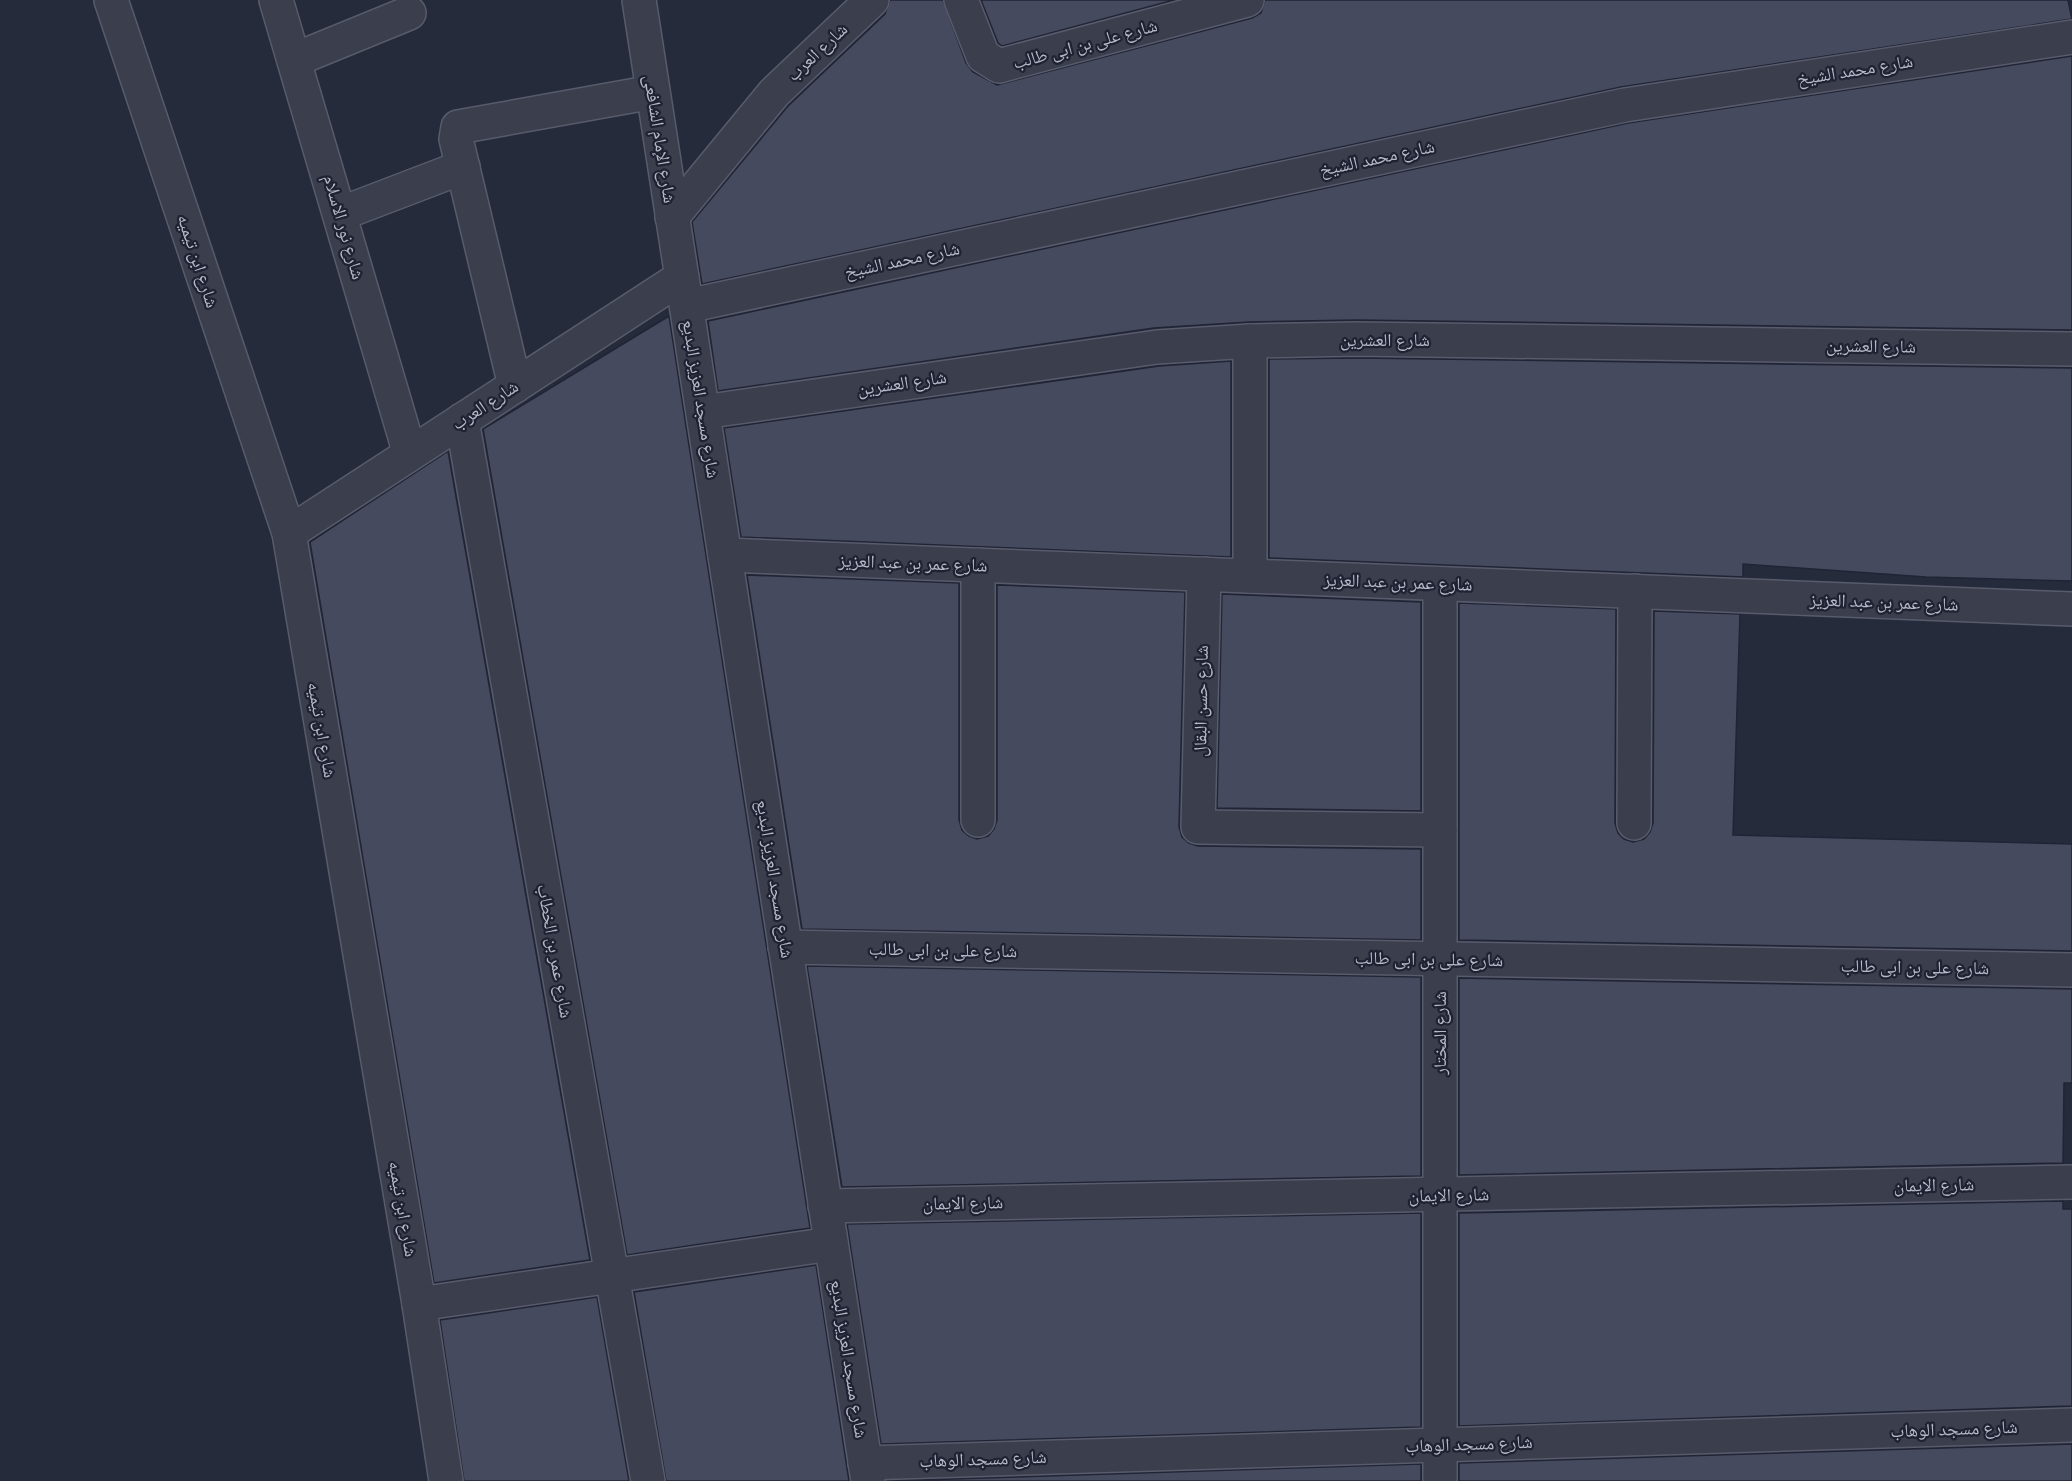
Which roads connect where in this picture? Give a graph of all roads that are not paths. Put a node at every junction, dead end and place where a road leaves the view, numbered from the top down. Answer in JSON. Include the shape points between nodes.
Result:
{"nodes":[{"id":1,"x":111,"y":0,"type":"edge"},
{"id":2,"x":276,"y":0,"type":"edge"},
{"id":3,"x":639,"y":0,"type":"edge"},
{"id":4,"x":873,"y":0,"type":"edge"},
{"id":5,"x":961,"y":0,"type":"edge"},
{"id":6,"x":1247,"y":0,"type":"edge"},
{"id":7,"x":409,"y":13,"type":"dead end"},
{"id":8,"x":2072,"y":36,"type":"edge"},
{"id":9,"x":294,"y":60,"type":"junction"},
{"id":10,"x":653,"y":92,"type":"junction"},
{"id":11,"x":462,"y":167,"type":"junction"},
{"id":12,"x":340,"y":214,"type":"junction"},
{"id":13,"x":672,"y":217,"type":"junction"},
{"id":14,"x":684,"y":292,"type":"junction"},
{"id":15,"x":1250,"y":341,"type":"junction"},
{"id":16,"x":2072,"y":349,"type":"edge"},
{"id":17,"x":515,"y":386,"type":"junction"},
{"id":18,"x":703,"y":412,"type":"junction"},
{"id":19,"x":462,"y":420,"type":"junction"},
{"id":20,"x":410,"y":454,"type":"junction"},
{"id":21,"x":289,"y":533,"type":"junction"},
{"id":22,"x":725,"y":555,"type":"junction"},
{"id":23,"x":978,"y":565,"type":"junction"},
{"id":24,"x":1204,"y":574,"type":"junction"},
{"id":25,"x":1250,"y":576,"type":"junction"},
{"id":26,"x":1440,"y":584,"type":"junction"},
{"id":27,"x":1635,"y":591,"type":"junction"},
{"id":28,"x":2072,"y":609,"type":"edge"},
{"id":29,"x":978,"y":820,"type":"dead end"},
{"id":30,"x":1634,"y":823,"type":"dead end"},
{"id":31,"x":1440,"y":830,"type":"junction"},
{"id":32,"x":785,"y":947,"type":"junction"},
{"id":33,"x":1440,"y":959,"type":"junction"},
{"id":34,"x":2072,"y":970,"type":"edge"},
{"id":35,"x":2072,"y":1182,"type":"edge"},
{"id":36,"x":1440,"y":1195,"type":"junction"},
{"id":37,"x":825,"y":1206,"type":"junction"},
{"id":38,"x":831,"y":1244,"type":"junction"},
{"id":39,"x":612,"y":1276,"type":"junction"},
{"id":40,"x":419,"y":1304,"type":"junction"},
{"id":41,"x":2072,"y":1425,"type":"edge"},
{"id":42,"x":1440,"y":1445,"type":"junction"},
{"id":43,"x":866,"y":1472,"type":"edge"},
{"id":44,"x":446,"y":1481,"type":"edge"},
{"id":45,"x":648,"y":1481,"type":"edge"},
{"id":46,"x":1440,"y":1481,"type":"edge"}],
"edges":[{"from":1,"to":21,"type":"street","name":"شارع ابن تيميه"},
{"from":2,"to":9,"type":"street","name":"شارع نور الاسلام"},
{"from":3,"to":10,"type":"street","name":"شارع الإمام الشافعى"},
{"from":4,"to":13,"type":"street","name":"شارع العرب","via":[[774,93]]},
{"from":5,"to":6,"type":"street","name":"شارع على بن ابى طالب","via":[[983,56],[999,66]]},
{"from":7,"to":9,"type":"street"},
{"from":8,"to":14,"type":"street","name":"شارع محمد الشيخ","via":[[1624,105]]},
{"from":9,"to":12,"type":"street","name":"شارع نور الاسلام"},
{"from":10,"to":11,"type":"street","via":[[464,124],[456,132]]},
{"from":10,"to":13,"type":"street","name":"شارع الإمام الشافعى"},
{"from":11,"to":12,"type":"street"},
{"from":11,"to":17,"type":"street"},
{"from":12,"to":20,"type":"street","name":"شارع نور الاسلام"},
{"from":13,"to":14,"type":"street","name":"شارع الإمام الشافعى"},
{"from":14,"to":17,"type":"street","name":"شارع العرب"},
{"from":14,"to":18,"type":"street","name":"شارع مسجد العزيز البديع"},
{"from":15,"to":16,"type":"street","name":"شارع العشرين","via":[[1356,339]]},
{"from":15,"to":18,"type":"street","name":"شارع العشرين","via":[[1157,347]]},
{"from":15,"to":25,"type":"street"},
{"from":17,"to":19,"type":"street","name":"شارع العرب"},
{"from":18,"to":22,"type":"street","name":"شارع مسجد العزيز البديع"},
{"from":19,"to":20,"type":"street","name":"شارع العرب"},
{"from":19,"to":39,"type":"street","name":"شارع عمر بن الخطاب"},
{"from":20,"to":21,"type":"street","name":"شارع العرب"},
{"from":21,"to":40,"type":"street","name":"شارع ابن تيميه"},
{"from":22,"to":23,"type":"street","name":"شارع عمر بن عبد العزيز"},
{"from":22,"to":32,"type":"street","name":"شارع مسجد العزيز البديع"},
{"from":23,"to":24,"type":"street","name":"شارع عمر بن عبد العزيز"},
{"from":23,"to":29,"type":"street"},
{"from":24,"to":25,"type":"street","name":"شارع عمر بن عبد العزيز"},
{"from":24,"to":31,"type":"street","name":"شارع حسن البقال","via":[[1198,827]]},
{"from":25,"to":26,"type":"street","name":"شارع عمر بن عبد العزيز"},
{"from":26,"to":27,"type":"street","name":"شارع عمر بن عبد العزيز"},
{"from":26,"to":31,"type":"street","name":"شارع المختار"},
{"from":27,"to":28,"type":"street","name":"شارع عمر بن عبد العزيز"},
{"from":27,"to":30,"type":"street"},
{"from":31,"to":33,"type":"street","name":"شارع المختار"},
{"from":32,"to":33,"type":"street","name":"شارع على بن ابى طالب"},
{"from":32,"to":37,"type":"street","name":"شارع مسجد العزيز البديع"},
{"from":33,"to":34,"type":"street","name":"شارع على بن ابى طالب"},
{"from":33,"to":36,"type":"street","name":"شارع المختار"},
{"from":35,"to":36,"type":"street","name":"شارع الايمان"},
{"from":36,"to":37,"type":"street","name":"شارع الايمان"},
{"from":36,"to":42,"type":"street","name":"شارع المختار"},
{"from":37,"to":38,"type":"street","name":"شارع مسجد العزيز البديع"},
{"from":38,"to":39,"type":"street"},
{"from":38,"to":43,"type":"street","name":"شارع مسجد العزيز البديع"},
{"from":39,"to":40,"type":"street"},
{"from":39,"to":45,"type":"street","name":"شارع عمر بن الخطاب"},
{"from":40,"to":44,"type":"street","name":"شارع ابن تيميه"},
{"from":41,"to":42,"type":"street","name":"شارع مسجد الوهاب"},
{"from":42,"to":43,"type":"street","name":"شارع مسجد الوهاب"},
{"from":42,"to":46,"type":"street","name":"شارع المختار"}]}
